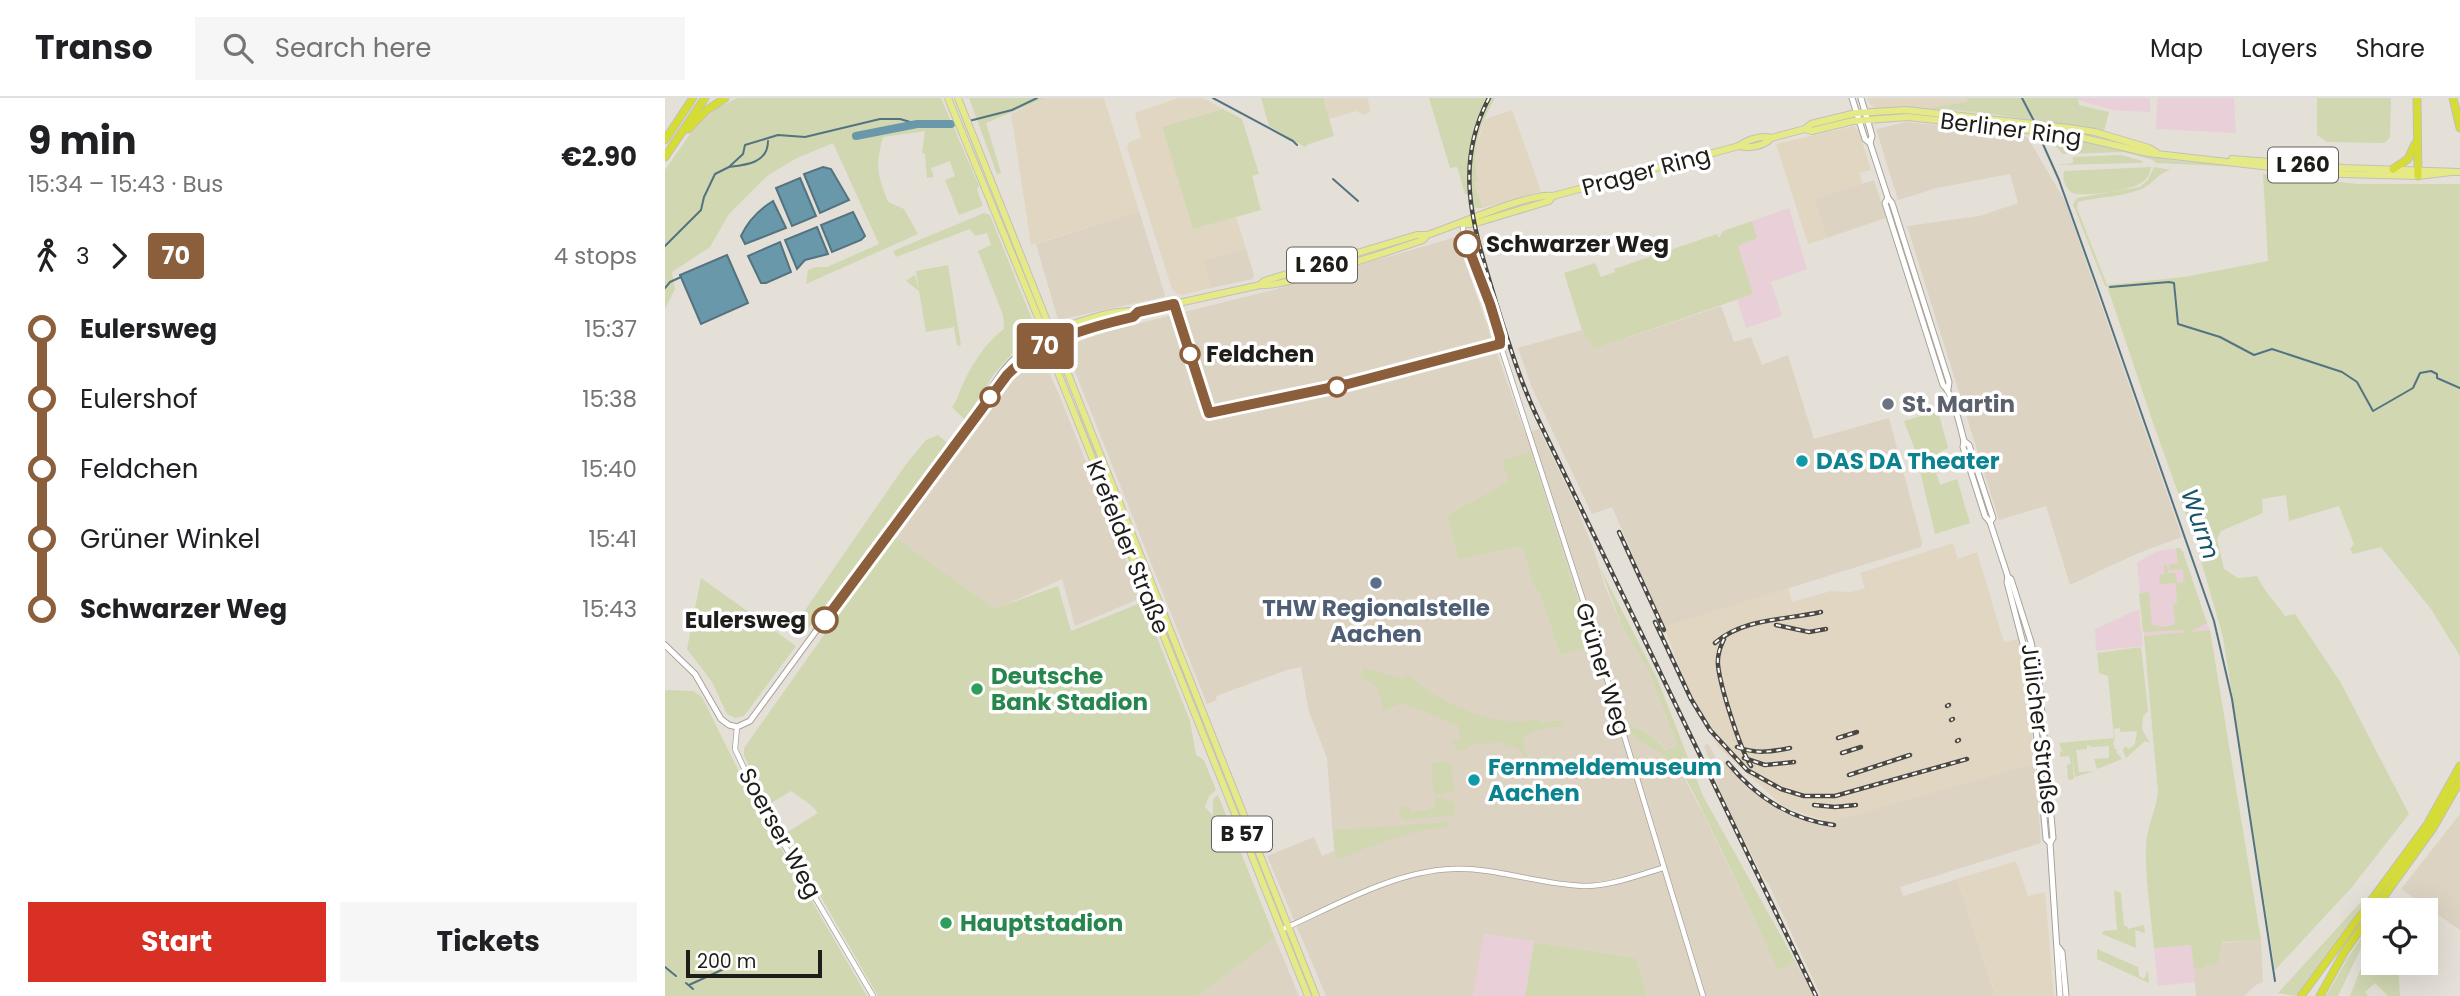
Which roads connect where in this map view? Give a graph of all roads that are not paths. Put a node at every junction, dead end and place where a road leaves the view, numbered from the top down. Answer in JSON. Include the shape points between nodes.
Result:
{"nodes":[{"id":1,"x":693,"y":98,"type":"edge"},
{"id":2,"x":705,"y":98,"type":"edge"},
{"id":3,"x":725,"y":98,"type":"edge"},
{"id":4,"x":948,"y":98,"type":"edge"},
{"id":5,"x":958,"y":98,"type":"edge"},
{"id":6,"x":1852,"y":98,"type":"edge"},
{"id":7,"x":1861,"y":98,"type":"edge"},
{"id":8,"x":2417,"y":98,"type":"edge"},
{"id":9,"x":2453,"y":98,"type":"edge"},
{"id":10,"x":1862,"y":116,"type":"junction"},
{"id":11,"x":2460,"y":128,"type":"edge"},
{"id":12,"x":665,"y":140,"type":"edge"},
{"id":13,"x":2417,"y":140,"type":"junction"},
{"id":14,"x":673,"y":145,"type":"junction"},
{"id":15,"x":2158,"y":153,"type":"junction"},
{"id":16,"x":665,"y":157,"type":"edge"},
{"id":17,"x":2214,"y":159,"type":"junction"},
{"id":18,"x":2393,"y":169,"type":"junction"},
{"id":19,"x":2460,"y":172,"type":"edge"},
{"id":20,"x":2418,"y":173,"type":"junction"},
{"id":21,"x":1463,"y":224,"type":"junction"},
{"id":22,"x":1138,"y":312,"type":"junction"},
{"id":23,"x":1052,"y":332,"type":"junction"},
{"id":24,"x":1044,"y":337,"type":"junction"},
{"id":25,"x":1055,"y":341,"type":"junction"},
{"id":26,"x":1047,"y":345,"type":"junction"},
{"id":27,"x":983,"y":406,"type":"junction"},
{"id":28,"x":665,"y":645,"type":"edge"},
{"id":29,"x":737,"y":727,"type":"junction"},
{"id":30,"x":2460,"y":766,"type":"edge"},
{"id":31,"x":2460,"y":781,"type":"edge"},
{"id":32,"x":1663,"y":868,"type":"junction"},
{"id":33,"x":2383,"y":898,"type":"edge"},
{"id":34,"x":1284,"y":929,"type":"junction"},
{"id":35,"x":2361,"y":929,"type":"edge"},
{"id":36,"x":2058,"y":947,"type":"junction"},
{"id":37,"x":873,"y":996,"type":"edge"},
{"id":38,"x":1307,"y":996,"type":"edge"},
{"id":39,"x":1316,"y":996,"type":"edge"},
{"id":40,"x":1703,"y":996,"type":"edge"},
{"id":41,"x":2060,"y":996,"type":"edge"},
{"id":42,"x":2066,"y":996,"type":"edge"},
{"id":43,"x":2301,"y":996,"type":"edge"},
{"id":44,"x":2320,"y":996,"type":"edge"}],
"edges":[{"from":1,"to":12,"type":"highway"},
{"from":2,"to":14,"type":"highway"},
{"from":3,"to":14,"type":"highway"},
{"from":4,"to":24,"type":"main road","name":"Krefelder Straße","number":"B 57"},
{"from":5,"to":23,"type":"main road","name":"Krefelder Straße","number":"B 57"},
{"from":6,"to":10,"type":"main road","name":"Jülicher Straße"},
{"from":7,"to":10,"type":"main road","name":"Jülicher Straße"},
{"from":8,"to":13,"type":"highway"},
{"from":9,"to":11,"type":"highway"},
{"from":10,"to":15,"type":"main road","name":"Berliner Ring","number":"L 260","via":[[2031,130]]},
{"from":10,"to":15,"type":"main road","name":"Berliner Ring","number":"L 260","via":[[1906,110],[2043,124],[2095,132]]},
{"from":10,"to":21,"type":"main road","name":"Prager Ring","number":"L 260","via":[[1811,124],[1767,143],[1739,146],[1517,203]]},
{"from":10,"to":36,"type":"main road","name":"Jülicher Straße","via":[[1872,136],[1870,143],[1949,382],[1963,447],[2019,613],[2042,740],[2046,839],[2050,843]]},
{"from":13,"to":18,"type":"highway","via":[[2408,159]]},
{"from":13,"to":20,"type":"highway"},
{"from":14,"to":16,"type":"highway"},
{"from":15,"to":17,"type":"main road","name":"Berliner Ring","number":"L 260"},
{"from":17,"to":18,"type":"main road","name":"Berliner Ring","number":"L 260"},
{"from":17,"to":20,"type":"main road","name":"Berliner Ring","number":"L 260","via":[[2343,174]]},
{"from":18,"to":20,"type":"main road","name":"Berliner Ring","number":"L 260"},
{"from":19,"to":20,"type":"main road","name":"Berliner Ring","number":"L 260"},
{"from":21,"to":22,"type":"main road","name":"Prager Ring","number":"L 260","via":[[1260,285]]},
{"from":21,"to":32,"type":"street","name":"Grüner Weg"},
{"from":22,"to":23,"type":"main road","name":"Prager Ring","number":"L 260","via":[[1096,318]]},
{"from":22,"to":25,"type":"main road","name":"Prager Ring","number":"L 260"},
{"from":23,"to":24,"type":"main road","name":"Prager Ring"},
{"from":23,"to":25,"type":"main road","name":"Krefelder Straße","number":"B 57"},
{"from":24,"to":26,"type":"main road","name":"Krefelder Straße","number":"B 57"},
{"from":24,"to":27,"type":"main road","via":[[1006,367]]},
{"from":25,"to":26,"type":"main road"},
{"from":25,"to":34,"type":"main road","name":"Krefelder Straße","number":"B 57"},
{"from":26,"to":27,"type":"main road","via":[[1017,365]]},
{"from":26,"to":34,"type":"main road","name":"Krefelder Straße","number":"B 57"},
{"from":27,"to":29,"type":"main road","via":[[755,717]]},
{"from":28,"to":29,"type":"main road","via":[[695,674],[721,719]]},
{"from":29,"to":37,"type":"street","name":"Soerser Weg","via":[[735,750],[763,809]]},
{"from":30,"to":43,"type":"highway","via":[[2427,825]]},
{"from":31,"to":33,"type":"highway"},
{"from":32,"to":34,"type":"street","via":[[1588,886],[1482,871],[1436,870],[1380,887]]},
{"from":32,"to":40,"type":"street","name":"Grüner Weg"},
{"from":34,"to":38,"type":"main road","name":"Krefelder Straße","number":"B 57"},
{"from":34,"to":39,"type":"main road","name":"Krefelder Straße","number":"B 57"},
{"from":35,"to":44,"type":"highway"},
{"from":36,"to":41,"type":"main road","name":"Jülicher Straße"},
{"from":36,"to":42,"type":"main road","name":"Jülicher Straße"}]}
